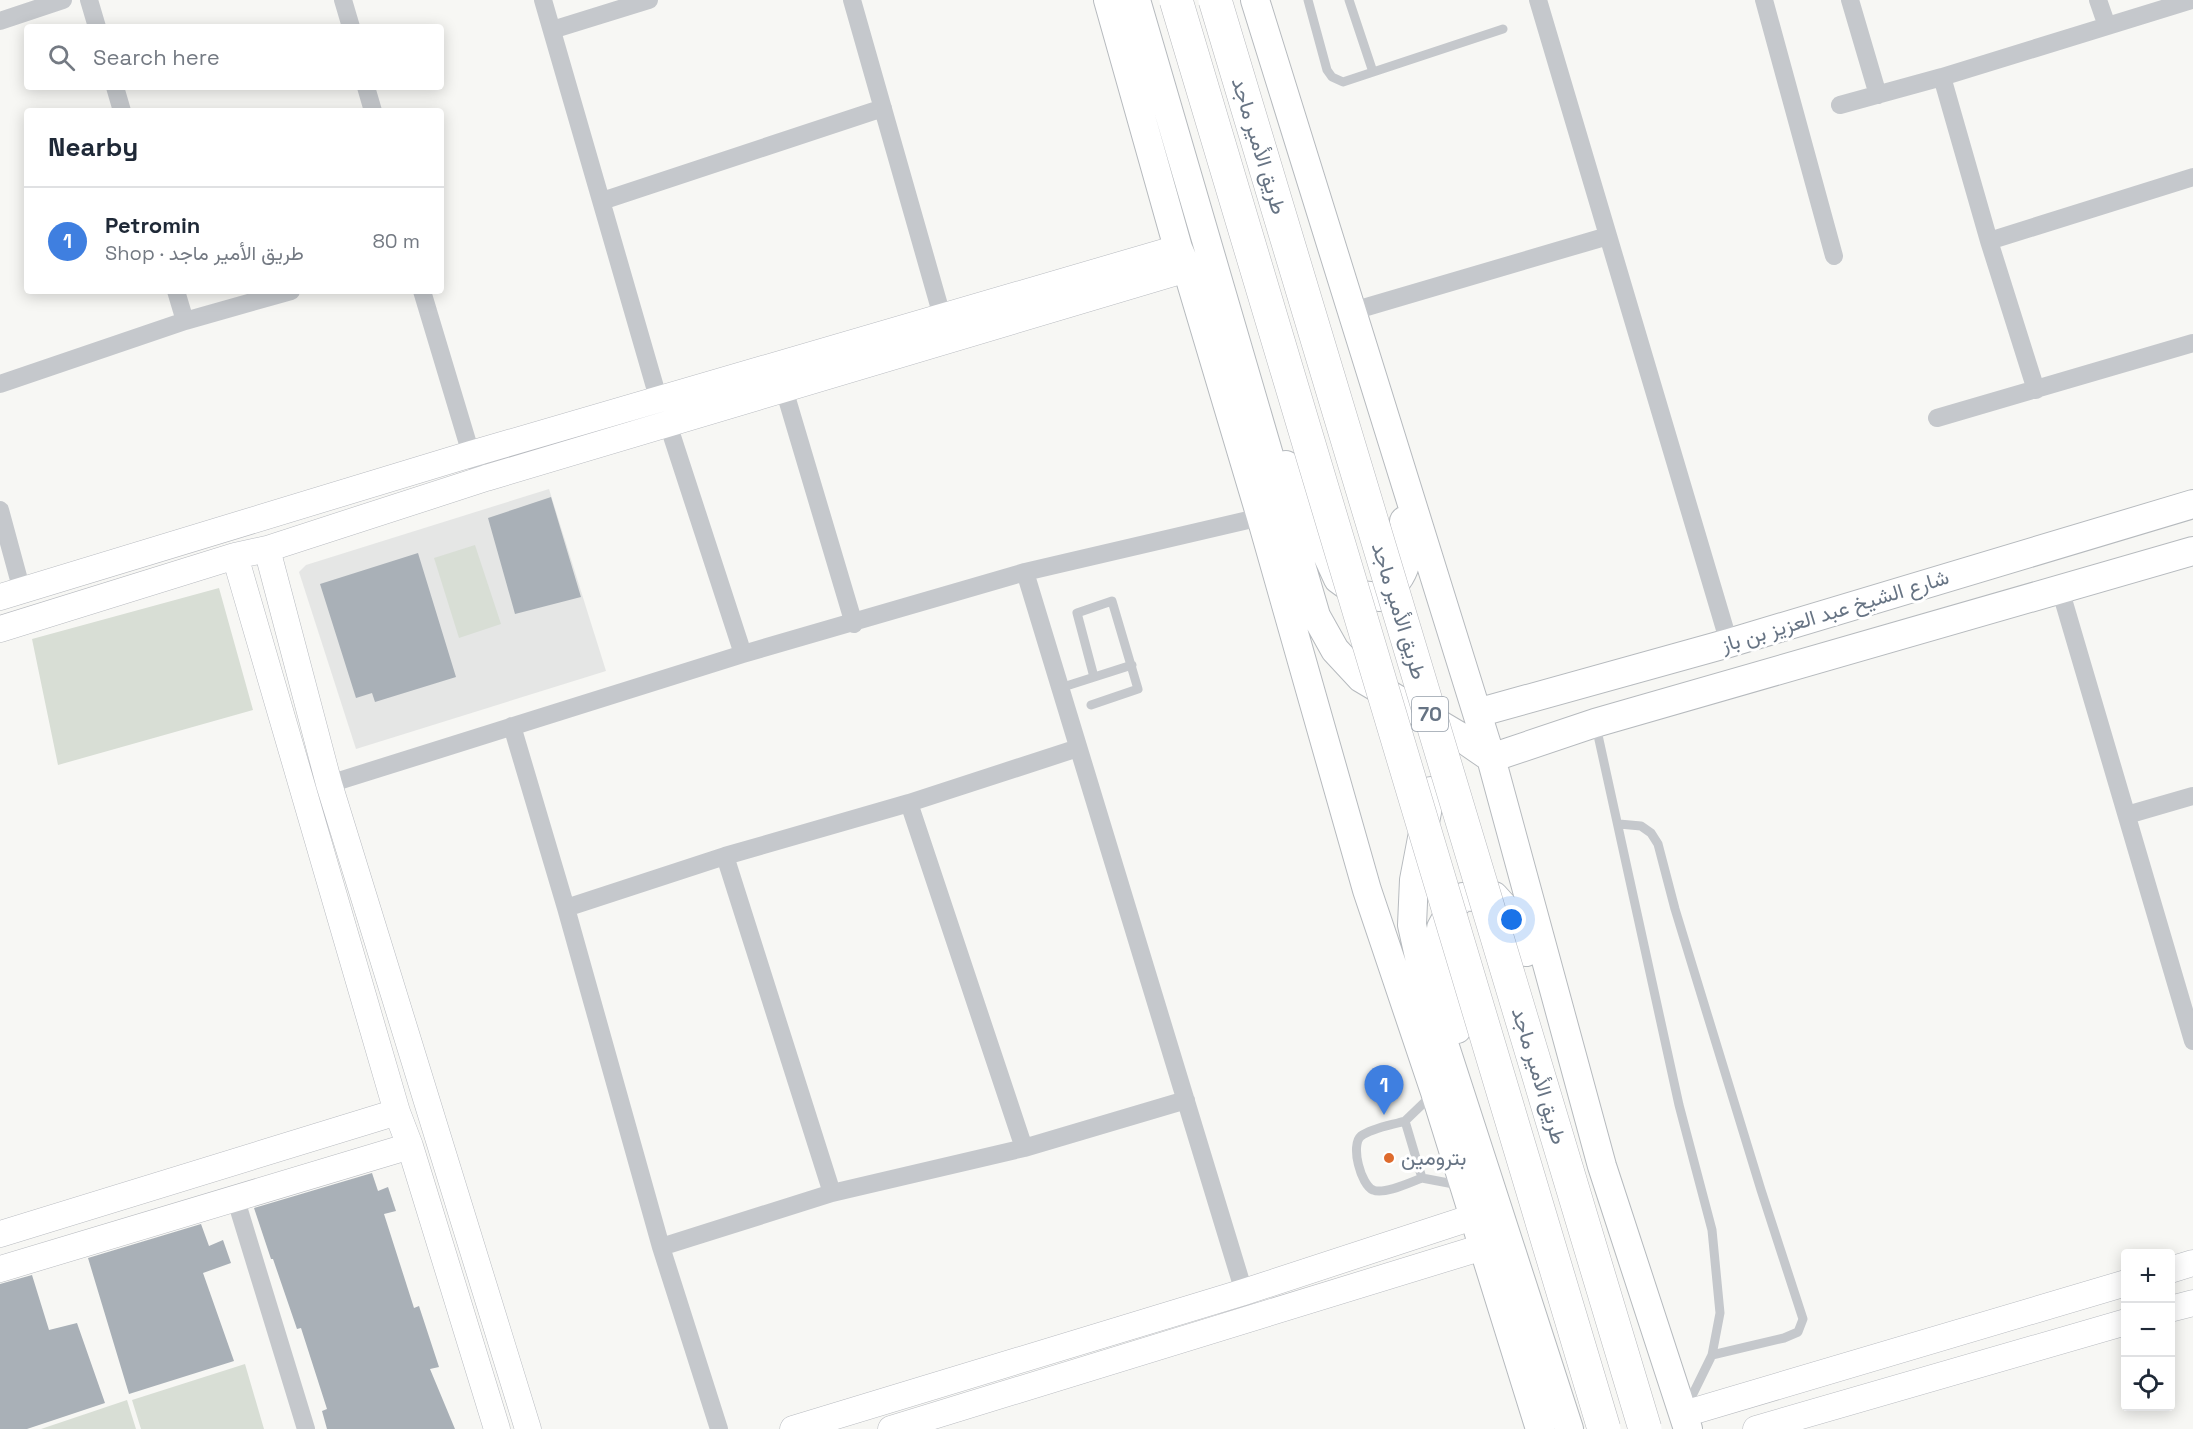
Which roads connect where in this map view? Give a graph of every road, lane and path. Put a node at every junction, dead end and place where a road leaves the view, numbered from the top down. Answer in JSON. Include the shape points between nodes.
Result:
{"nodes":[{"id":1,"x":63,"y":0,"type":"edge"},
{"id":2,"x":89,"y":0,"type":"edge"},
{"id":3,"x":343,"y":0,"type":"edge"},
{"id":4,"x":543,"y":0,"type":"edge"},
{"id":5,"x":649,"y":0,"type":"edge"},
{"id":6,"x":852,"y":0,"type":"edge"},
{"id":7,"x":1108,"y":0,"type":"edge"},
{"id":8,"x":1176,"y":0,"type":"edge"},
{"id":9,"x":1215,"y":0,"type":"edge"},
{"id":10,"x":1255,"y":0,"type":"edge"},
{"id":11,"x":1308,"y":0,"type":"edge"},
{"id":12,"x":1349,"y":0,"type":"edge"},
{"id":13,"x":1538,"y":0,"type":"edge"},
{"id":14,"x":1764,"y":0,"type":"edge"},
{"id":15,"x":1850,"y":0,"type":"edge"},
{"id":16,"x":2098,"y":0,"type":"edge"},
{"id":17,"x":2192,"y":0,"type":"edge"},
{"id":18,"x":1138,"y":8,"type":"edge"},
{"id":19,"x":0,"y":21,"type":"edge"},
{"id":20,"x":96,"y":24,"type":"edge"},
{"id":21,"x":350,"y":24,"type":"edge"},
{"id":22,"x":2107,"y":26,"type":"junction"},
{"id":23,"x":1503,"y":29,"type":"dead end"},
{"id":24,"x":552,"y":30,"type":"junction"},
{"id":25,"x":1373,"y":72,"type":"junction"},
{"id":26,"x":1942,"y":77,"type":"junction"},
{"id":27,"x":116,"y":90,"type":"edge"},
{"id":28,"x":367,"y":90,"type":"edge"},
{"id":29,"x":1878,"y":95,"type":"junction"},
{"id":30,"x":1840,"y":105,"type":"dead end"},
{"id":31,"x":121,"y":108,"type":"edge"},
{"id":32,"x":372,"y":108,"type":"edge"},
{"id":33,"x":883,"y":108,"type":"junction"},
{"id":34,"x":2193,"y":177,"type":"edge"},
{"id":35,"x":602,"y":201,"type":"junction"},
{"id":36,"x":1608,"y":236,"type":"junction"},
{"id":37,"x":1989,"y":241,"type":"junction"},
{"id":38,"x":1834,"y":256,"type":"dead end"},
{"id":39,"x":1183,"y":258,"type":"junction"},
{"id":40,"x":177,"y":294,"type":"edge"},
{"id":41,"x":280,"y":294,"type":"edge"},
{"id":42,"x":423,"y":294,"type":"edge"},
{"id":43,"x":942,"y":316,"type":"junction"},
{"id":44,"x":185,"y":321,"type":"junction"},
{"id":45,"x":1357,"y":322,"type":"junction"},
{"id":46,"x":2193,"y":344,"type":"edge"},
{"id":47,"x":1243,"y":370,"type":"junction"},
{"id":48,"x":0,"y":384,"type":"edge"},
{"id":49,"x":784,"y":389,"type":"junction"},
{"id":50,"x":2036,"y":390,"type":"junction"},
{"id":51,"x":664,"y":412,"type":"junction"},
{"id":52,"x":1937,"y":418,"type":"dead end"},
{"id":53,"x":471,"y":454,"type":"junction"},
{"id":54,"x":486,"y":478,"type":"junction"},
{"id":55,"x":2193,"y":504,"type":"edge"},
{"id":56,"x":0,"y":510,"type":"edge"},
{"id":57,"x":1261,"y":517,"type":"junction"},
{"id":58,"x":267,"y":549,"type":"junction"},
{"id":59,"x":2193,"y":551,"type":"edge"},
{"id":60,"x":235,"y":556,"type":"junction"},
{"id":61,"x":1025,"y":573,"type":"junction"},
{"id":62,"x":2060,"y":589,"type":"junction"},
{"id":63,"x":11,"y":594,"type":"edge"},
{"id":64,"x":854,"y":624,"type":"junction"},
{"id":65,"x":0,"y":629,"type":"edge"},
{"id":66,"x":1729,"y":643,"type":"junction"},
{"id":67,"x":743,"y":654,"type":"junction"},
{"id":68,"x":1132,"y":665,"type":"junction"},
{"id":69,"x":1094,"y":677,"type":"junction"},
{"id":70,"x":1060,"y":688,"type":"junction"},
{"id":71,"x":1091,"y":705,"type":"dead end"},
{"id":72,"x":1477,"y":713,"type":"junction"},
{"id":73,"x":1595,"y":723,"type":"junction"},
{"id":74,"x":512,"y":726,"type":"junction"},
{"id":75,"x":1459,"y":736,"type":"junction"},
{"id":76,"x":1078,"y":748,"type":"junction"},
{"id":77,"x":1491,"y":758,"type":"junction"},
{"id":78,"x":329,"y":784,"type":"junction"},
{"id":79,"x":1431,"y":791,"type":"junction"},
{"id":80,"x":2193,"y":796,"type":"edge"},
{"id":81,"x":909,"y":803,"type":"junction"},
{"id":82,"x":2127,"y":815,"type":"junction"},
{"id":83,"x":1619,"y":824,"type":"junction"},
{"id":84,"x":725,"y":856,"type":"junction"},
{"id":85,"x":566,"y":908,"type":"junction"},
{"id":86,"x":2190,"y":1020,"type":"edge"},
{"id":87,"x":2193,"y":1041,"type":"edge"},
{"id":88,"x":1435,"y":1092,"type":"junction"},
{"id":89,"x":1186,"y":1100,"type":"junction"},
{"id":90,"x":397,"y":1112,"type":"junction"},
{"id":91,"x":1405,"y":1121,"type":"junction"},
{"id":92,"x":410,"y":1146,"type":"junction"},
{"id":93,"x":1024,"y":1148,"type":"junction"},
{"id":94,"x":1602,"y":1166,"type":"junction"},
{"id":95,"x":1422,"y":1178,"type":"junction"},
{"id":96,"x":1463,"y":1185,"type":"junction"},
{"id":97,"x":1491,"y":1187,"type":"junction"},
{"id":98,"x":832,"y":1193,"type":"junction"},
{"id":99,"x":236,"y":1197,"type":"junction"},
{"id":100,"x":1473,"y":1217,"type":"junction"},
{"id":101,"x":0,"y":1234,"type":"edge"},
{"id":102,"x":1483,"y":1246,"type":"junction"},
{"id":103,"x":661,"y":1247,"type":"junction"},
{"id":104,"x":2193,"y":1263,"type":"edge"},
{"id":105,"x":2175,"y":1268,"type":"edge"},
{"id":106,"x":0,"y":1269,"type":"edge"},
{"id":107,"x":2121,"y":1285,"type":"edge"},
{"id":108,"x":485,"y":1291,"type":"junction"},
{"id":109,"x":1244,"y":1292,"type":"junction"},
{"id":110,"x":458,"y":1299,"type":"junction"},
{"id":111,"x":2193,"y":1303,"type":"edge"},
{"id":112,"x":2175,"y":1308,"type":"edge"},
{"id":113,"x":2121,"y":1323,"type":"edge"},
{"id":114,"x":1712,"y":1355,"type":"junction"},
{"id":115,"x":977,"y":1374,"type":"junction"},
{"id":116,"x":986,"y":1400,"type":"junction"},
{"id":117,"x":1686,"y":1421,"type":"edge"},
{"id":118,"x":306,"y":1429,"type":"edge"},
{"id":119,"x":497,"y":1429,"type":"edge"},
{"id":120,"x":528,"y":1429,"type":"edge"},
{"id":121,"x":719,"y":1429,"type":"edge"},
{"id":122,"x":793,"y":1429,"type":"edge"},
{"id":123,"x":891,"y":1429,"type":"edge"},
{"id":124,"x":1540,"y":1429,"type":"edge"},
{"id":125,"x":1569,"y":1429,"type":"edge"},
{"id":126,"x":1604,"y":1429,"type":"edge"},
{"id":127,"x":1645,"y":1429,"type":"edge"},
{"id":128,"x":1756,"y":1429,"type":"edge"}],
"edges":[{"from":1,"to":19,"type":"street"},
{"from":2,"to":20,"type":"street"},
{"from":3,"to":21,"type":"street"},
{"from":4,"to":24,"type":"street"},
{"from":5,"to":24,"type":"street"},
{"from":6,"to":33,"type":"street"},
{"from":7,"to":39,"type":"main road"},
{"from":8,"to":126,"type":"highway","name":"طريق الأمير ماجد","number":"70","bridge":true},
{"from":9,"to":127,"type":"highway","name":"طريق الأمير ماجد","number":"70","bridge":true},
{"from":10,"to":45,"type":"main road"},
{"from":11,"to":25,"type":"lane","via":[[1332,77],[1343,82]]},
{"from":12,"to":25,"type":"lane"},
{"from":13,"to":36,"type":"street"},
{"from":14,"to":38,"type":"street"},
{"from":15,"to":29,"type":"street"},
{"from":16,"to":22,"type":"street"},
{"from":17,"to":22,"type":"street"},
{"from":18,"to":47,"type":"main road"},
{"from":22,"to":26,"type":"street"},
{"from":23,"to":25,"type":"lane"},
{"from":24,"to":35,"type":"street"},
{"from":26,"to":29,"type":"street"},
{"from":26,"to":37,"type":"street"},
{"from":27,"to":31,"type":"street"},
{"from":28,"to":32,"type":"street"},
{"from":29,"to":30,"type":"street"},
{"from":33,"to":35,"type":"street"},
{"from":33,"to":43,"type":"street"},
{"from":34,"to":37,"type":"street"},
{"from":35,"to":51,"type":"street"},
{"from":36,"to":45,"type":"street"},
{"from":36,"to":66,"type":"street"},
{"from":37,"to":50,"type":"street"},
{"from":39,"to":43,"type":"street"},
{"from":39,"to":49,"type":"street"},
{"from":39,"to":57,"type":"main road"},
{"from":40,"to":44,"type":"street"},
{"from":41,"to":44,"type":"street"},
{"from":42,"to":53,"type":"street"},
{"from":43,"to":51,"type":"street"},
{"from":44,"to":48,"type":"street"},
{"from":45,"to":47,"type":"main road","via":[[1408,541],[1408,558],[1399,578],[1380,597],[1360,595],[1338,579]]},
{"from":45,"to":72,"type":"main road"},
{"from":46,"to":50,"type":"street"},
{"from":47,"to":75,"type":"main road","via":[[1316,616],[1335,650],[1361,678]]},
{"from":49,"to":51,"type":"street"},
{"from":49,"to":64,"type":"street"},
{"from":50,"to":52,"type":"street"},
{"from":51,"to":53,"type":"street"},
{"from":51,"to":54,"type":"street"},
{"from":51,"to":67,"type":"street"},
{"from":53,"to":54,"type":"street"},
{"from":53,"to":63,"type":"street"},
{"from":54,"to":58,"type":"street"},
{"from":55,"to":66,"type":"main road","name":"شارع الشيخ عبد العزيز بن باز"},
{"from":56,"to":63,"type":"street"},
{"from":57,"to":61,"type":"street"},
{"from":57,"to":88,"type":"main road","via":[[1367,890]]},
{"from":58,"to":60,"type":"street"},
{"from":58,"to":78,"type":"street"},
{"from":59,"to":62,"type":"main road","name":"شارع الشيخ عبد العزيز بن باز"},
{"from":60,"to":65,"type":"street"},
{"from":60,"to":90,"type":"street"},
{"from":61,"to":64,"type":"street"},
{"from":61,"to":70,"type":"street"},
{"from":62,"to":73,"type":"main road","name":"شارع الشيخ عبد العزيز بن باز"},
{"from":62,"to":82,"type":"street"},
{"from":64,"to":67,"type":"street"},
{"from":66,"to":72,"type":"main road","name":"شارع الشيخ عبد العزيز بن باز"},
{"from":67,"to":74,"type":"street"},
{"from":68,"to":69,"type":"lane"},
{"from":68,"to":69,"type":"lane","via":[[1114,603],[1109,601],[1077,613]]},
{"from":68,"to":71,"type":"lane","via":[[1138,689]]},
{"from":69,"to":70,"type":"lane"},
{"from":70,"to":76,"type":"street"},
{"from":72,"to":75,"type":"main road"},
{"from":72,"to":77,"type":"main road"},
{"from":73,"to":77,"type":"main road","name":"شارع الشيخ عبد العزيز بن باز"},
{"from":73,"to":83,"type":"lane"},
{"from":74,"to":78,"type":"street"},
{"from":74,"to":85,"type":"street"},
{"from":75,"to":77,"type":"main road"},
{"from":75,"to":79,"type":"main road"},
{"from":76,"to":81,"type":"street"},
{"from":76,"to":89,"type":"street"},
{"from":77,"to":94,"type":"main road"},
{"from":78,"to":108,"type":"street"},
{"from":79,"to":88,"type":"main road","via":[[1404,849],[1398,902],[1401,950]]},
{"from":79,"to":97,"type":"main road","via":[[1414,880],[1412,925],[1426,988]]},
{"from":80,"to":82,"type":"street"},
{"from":81,"to":84,"type":"street"},
{"from":81,"to":93,"type":"street"},
{"from":82,"to":86,"type":"street"},
{"from":83,"to":114,"type":"lane","via":[[1679,1105],[1712,1230],[1720,1313]]},
{"from":83,"to":114,"type":"lane","via":[[1641,826],[1658,844],[1764,1202],[1803,1319],[1797,1332],[1784,1338]]},
{"from":84,"to":85,"type":"street"},
{"from":84,"to":98,"type":"street"},
{"from":85,"to":103,"type":"street"},
{"from":86,"to":87,"type":"street"},
{"from":88,"to":91,"type":"lane"},
{"from":88,"to":96,"type":"main road"},
{"from":89,"to":93,"type":"street"},
{"from":89,"to":109,"type":"street"},
{"from":90,"to":92,"type":"street"},
{"from":90,"to":101,"type":"street"},
{"from":91,"to":95,"type":"lane"},
{"from":91,"to":95,"type":"lane","via":[[1363,1135],[1356,1141],[1355,1152],[1366,1184],[1372,1190],[1384,1191]]},
{"from":92,"to":99,"type":"street"},
{"from":92,"to":110,"type":"street"},
{"from":93,"to":98,"type":"street"},
{"from":94,"to":97,"type":"main road","via":[[1514,918],[1494,896],[1463,897],[1441,928],[1442,964]]},
{"from":94,"to":117,"type":"main road"},
{"from":95,"to":96,"type":"lane"},
{"from":96,"to":100,"type":"main road"},
{"from":97,"to":125,"type":"main road"},
{"from":98,"to":103,"type":"street"},
{"from":99,"to":106,"type":"street"},
{"from":99,"to":118,"type":"street"},
{"from":100,"to":102,"type":"main road"},
{"from":100,"to":109,"type":"street"},
{"from":102,"to":116,"type":"street"},
{"from":102,"to":124,"type":"main road"},
{"from":103,"to":121,"type":"street"},
{"from":104,"to":105,"type":"street"},
{"from":107,"to":117,"type":"street"},
{"from":108,"to":110,"type":"street"},
{"from":108,"to":120,"type":"street"},
{"from":109,"to":115,"type":"street"},
{"from":110,"to":119,"type":"street"},
{"from":111,"to":112,"type":"street"},
{"from":113,"to":128,"type":"street"},
{"from":114,"to":117,"type":"lane"},
{"from":115,"to":116,"type":"street"},
{"from":115,"to":122,"type":"street"},
{"from":116,"to":123,"type":"street"}]}
